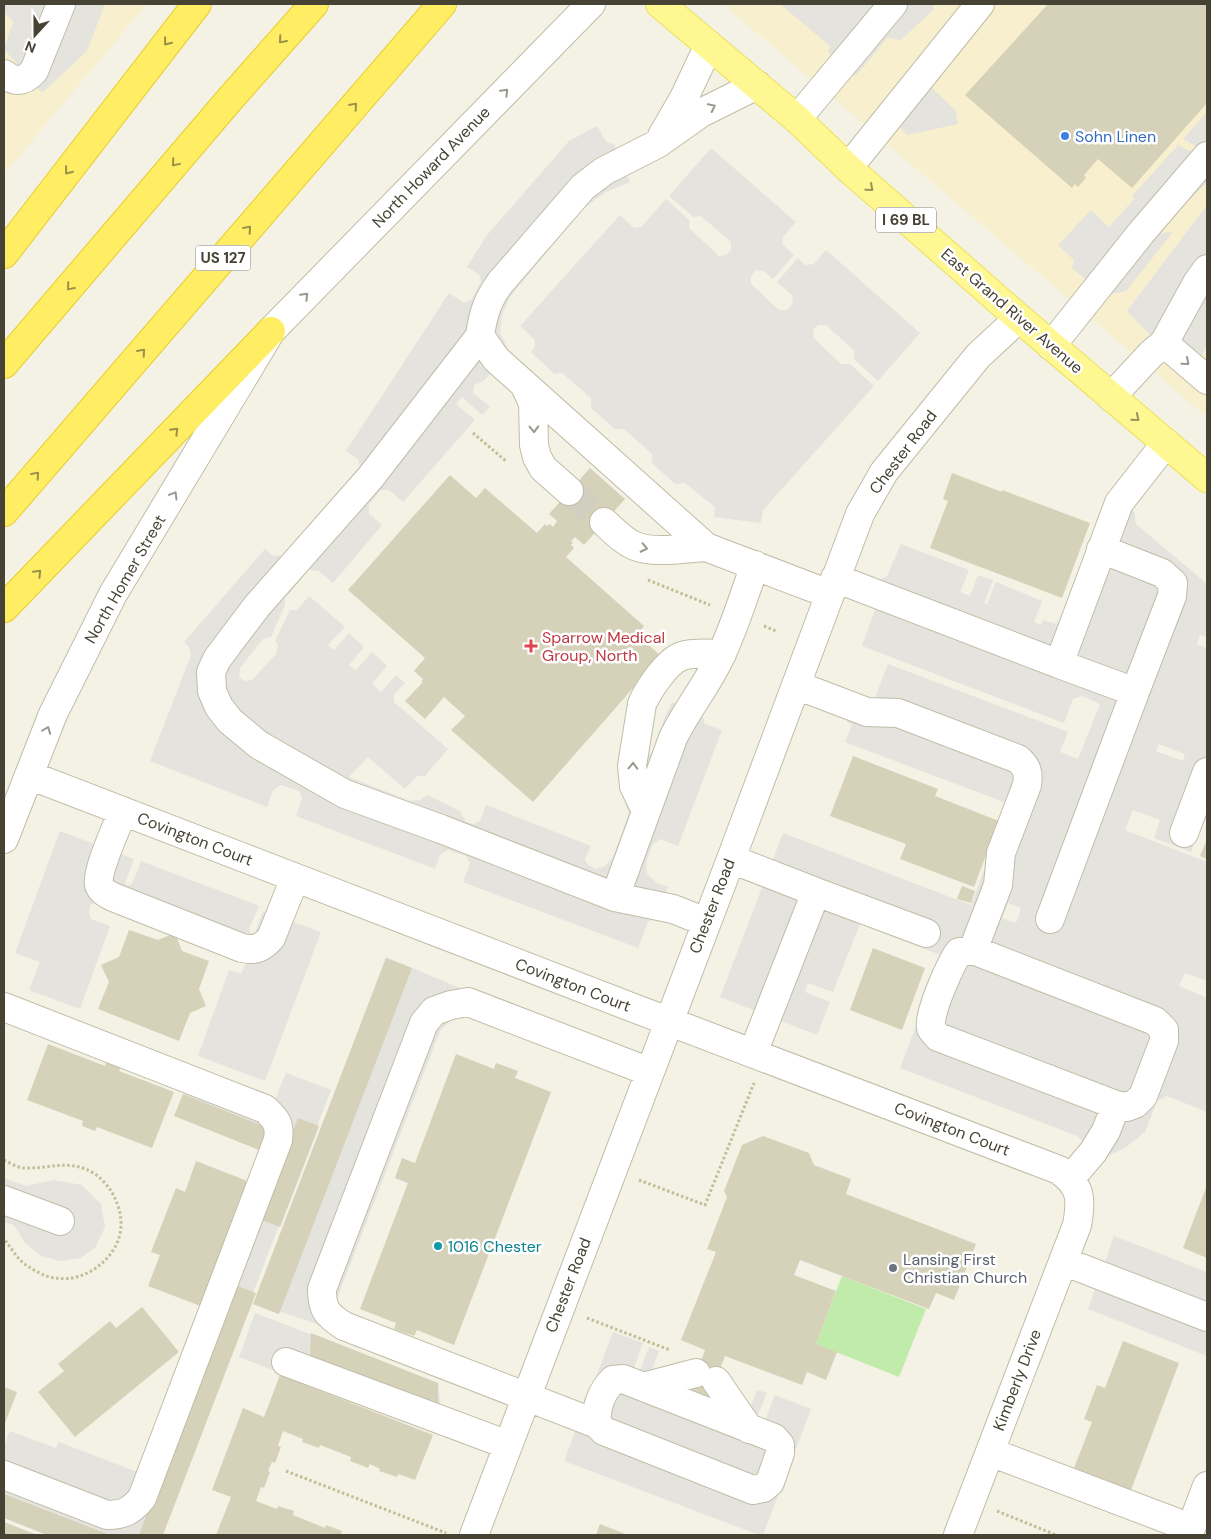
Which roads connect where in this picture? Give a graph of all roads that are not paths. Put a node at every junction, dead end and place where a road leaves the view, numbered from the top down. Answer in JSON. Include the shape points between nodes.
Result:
{"nodes":[{"id":1,"x":61,"y":4,"type":"edge"},
{"id":2,"x":197,"y":4,"type":"edge"},
{"id":3,"x":314,"y":4,"type":"edge"},
{"id":4,"x":442,"y":4,"type":"edge"},
{"id":5,"x":591,"y":4,"type":"edge"},
{"id":6,"x":660,"y":4,"type":"edge"},
{"id":7,"x":893,"y":4,"type":"edge"},
{"id":8,"x":980,"y":4,"type":"edge"},
{"id":9,"x":709,"y":45,"type":"junction"},
{"id":10,"x":4,"y":74,"type":"edge"},
{"id":11,"x":757,"y":85,"type":"junction"},
{"id":12,"x":797,"y":119,"type":"junction"},
{"id":13,"x":657,"y":144,"type":"junction"},
{"id":14,"x":1207,"y":156,"type":"edge"},
{"id":15,"x":848,"y":168,"type":"junction"},
{"id":16,"x":4,"y":254,"type":"edge"},
{"id":17,"x":1207,"y":269,"type":"edge"},
{"id":18,"x":1019,"y":318,"type":"junction"},
{"id":19,"x":271,"y":331,"type":"junction"},
{"id":20,"x":480,"y":336,"type":"junction"},
{"id":21,"x":1164,"y":343,"type":"junction"},
{"id":22,"x":1051,"y":346,"type":"junction"},
{"id":23,"x":4,"y":364,"type":"edge"},
{"id":24,"x":1207,"y":380,"type":"edge"},
{"id":25,"x":523,"y":382,"type":"junction"},
{"id":26,"x":1111,"y":396,"type":"junction"},
{"id":27,"x":1166,"y":443,"type":"junction"},
{"id":28,"x":1207,"y":478,"type":"edge"},
{"id":29,"x":569,"y":491,"type":"tunnel mouth"},
{"id":30,"x":4,"y":512,"type":"edge"},
{"id":31,"x":604,"y":522,"type":"tunnel mouth"},
{"id":32,"x":706,"y":547,"type":"junction"},
{"id":33,"x":1101,"y":549,"type":"junction"},
{"id":34,"x":755,"y":565,"type":"junction"},
{"id":35,"x":832,"y":586,"type":"junction"},
{"id":36,"x":4,"y":608,"type":"edge"},
{"id":37,"x":722,"y":654,"type":"junction"},
{"id":38,"x":1059,"y":664,"type":"junction"},
{"id":39,"x":796,"y":685,"type":"junction"},
{"id":40,"x":1135,"y":692,"type":"junction"},
{"id":41,"x":1207,"y":772,"type":"edge"},
{"id":42,"x":29,"y":775,"type":"junction"},
{"id":43,"x":123,"y":811,"type":"junction"},
{"id":44,"x":646,"y":811,"type":"junction"},
{"id":45,"x":1184,"y":833,"type":"dead end"},
{"id":46,"x":4,"y":839,"type":"edge"},
{"id":47,"x":731,"y":858,"type":"junction"},
{"id":48,"x":295,"y":878,"type":"junction"},
{"id":49,"x":816,"y":892,"type":"junction"},
{"id":50,"x":615,"y":896,"type":"junction"},
{"id":51,"x":1050,"y":919,"type":"dead end"},
{"id":52,"x":706,"y":922,"type":"junction"},
{"id":53,"x":926,"y":933,"type":"dead end"},
{"id":54,"x":973,"y":950,"type":"junction"},
{"id":55,"x":4,"y":1007,"type":"edge"},
{"id":56,"x":669,"y":1021,"type":"junction"},
{"id":57,"x":759,"y":1055,"type":"junction"},
{"id":58,"x":650,"y":1072,"type":"junction"},
{"id":59,"x":1116,"y":1105,"type":"junction"},
{"id":60,"x":1070,"y":1179,"type":"junction"},
{"id":61,"x":4,"y":1200,"type":"edge"},
{"id":62,"x":60,"y":1221,"type":"dead end"},
{"id":63,"x":1063,"y":1261,"type":"junction"},
{"id":64,"x":1207,"y":1317,"type":"edge"},
{"id":65,"x":286,"y":1362,"type":"dead end"},
{"id":66,"x":643,"y":1387,"type":"junction"},
{"id":67,"x":525,"y":1397,"type":"junction"},
{"id":68,"x":597,"y":1424,"type":"junction"},
{"id":69,"x":749,"y":1429,"type":"junction"},
{"id":70,"x":508,"y":1444,"type":"junction"},
{"id":71,"x":990,"y":1452,"type":"junction"},
{"id":72,"x":4,"y":1475,"type":"edge"},
{"id":73,"x":1207,"y":1486,"type":"edge"},
{"id":74,"x":1190,"y":1532,"type":"edge"},
{"id":75,"x":474,"y":1535,"type":"edge"},
{"id":76,"x":958,"y":1535,"type":"edge"}],
"edges":[{"from":1,"to":10,"type":"street","via":[[34,71],[22,81]]},
{"from":2,"to":16,"type":"highway","one_way":true},
{"from":3,"to":23,"type":"highway","one_way":true},
{"from":30,"to":4,"type":"highway","number":"US 127","one_way":true},
{"from":19,"to":5,"type":"street","name":"North Howard Avenue","one_way":true},
{"from":6,"to":9,"type":"main road","name":"East Grand River Avenue","number":"I 69 BL"},
{"from":7,"to":12,"type":"street"},
{"from":8,"to":15,"type":"street"},
{"from":9,"to":11,"type":"main road","name":"East Grand River Avenue","number":"I 69 BL"},
{"from":9,"to":13,"type":"street","via":[[684,98]]},
{"from":11,"to":12,"type":"main road","name":"East Grand River Avenue","number":"I 69 BL"},
{"from":13,"to":11,"type":"street","one_way":true,"via":[[701,113]]},
{"from":12,"to":15,"type":"main road","name":"East Grand River Avenue","number":"I 69 BL"},
{"from":13,"to":20,"type":"street","via":[[604,171],[583,187],[490,296]]},
{"from":14,"to":22,"type":"street"},
{"from":15,"to":18,"type":"main road","name":"East Grand River Avenue","number":"I 69 BL","one_way":true},
{"from":17,"to":21,"type":"street"},
{"from":18,"to":22,"type":"main road","name":"East Grand River Avenue","number":"I 69 BL"},
{"from":18,"to":35,"type":"street","name":"Chester Road","via":[[978,356],[884,472],[860,514]]},
{"from":36,"to":19,"type":"highway","one_way":true},
{"from":42,"to":19,"type":"street","name":"North Homer Street","one_way":true,"via":[[53,714],[113,594]]},
{"from":20,"to":25,"type":"street","via":[[496,359]]},
{"from":20,"to":50,"type":"street","via":[[370,478],[257,606],[217,659],[211,672],[212,691],[230,722],[259,745],[345,794]]},
{"from":21,"to":24,"type":"street","one_way":true},
{"from":21,"to":26,"type":"street"},
{"from":22,"to":26,"type":"main road","name":"East Grand River Avenue","number":"I 69 BL"},
{"from":25,"to":29,"type":"street","one_way":true,"via":[[533,403],[537,457],[543,468]]},
{"from":25,"to":32,"type":"street"},
{"from":26,"to":27,"type":"main road","name":"East Grand River Avenue","number":"I 69 BL","one_way":true},
{"from":27,"to":28,"type":"main road","name":"East Grand River Avenue","number":"I 69 BL"},
{"from":27,"to":33,"type":"street","via":[[1119,503]]},
{"from":31,"to":32,"type":"street","one_way":true,"via":[[637,547],[650,550]]},
{"from":32,"to":34,"type":"street"},
{"from":33,"to":38,"type":"street"},
{"from":33,"to":40,"type":"street","via":[[1162,573],[1173,583],[1172,596]]},
{"from":34,"to":35,"type":"street"},
{"from":34,"to":37,"type":"street"},
{"from":35,"to":38,"type":"street"},
{"from":35,"to":39,"type":"street","name":"Chester Road"},
{"from":37,"to":44,"type":"street","via":[[680,724]]},
{"from":44,"to":37,"type":"street","one_way":true,"via":[[634,786],[632,766],[645,696],[652,684],[681,656]]},
{"from":38,"to":40,"type":"street"},
{"from":39,"to":47,"type":"street","name":"Chester Road"},
{"from":39,"to":54,"type":"street","via":[[867,712],[898,713],[1018,759],[1026,766],[1029,775],[1027,785],[1001,853],[998,885]]},
{"from":40,"to":51,"type":"street"},
{"from":41,"to":45,"type":"street"},
{"from":42,"to":43,"type":"street","name":"Covington Court"},
{"from":42,"to":46,"type":"street","name":"North Homer Street"},
{"from":43,"to":48,"type":"street","name":"Covington Court"},
{"from":43,"to":48,"type":"street","via":[[100,871],[98,883],[103,892],[242,948],[254,950],[271,938]]},
{"from":44,"to":50,"type":"street"},
{"from":47,"to":49,"type":"street"},
{"from":47,"to":52,"type":"street","name":"Chester Road"},
{"from":48,"to":56,"type":"street","name":"Covington Court"},
{"from":49,"to":53,"type":"street"},
{"from":49,"to":57,"type":"street"},
{"from":50,"to":52,"type":"street","via":[[673,909]]},
{"from":52,"to":56,"type":"street","name":"Chester Road"},
{"from":54,"to":59,"type":"street","via":[[959,952],[952,962],[930,1018],[931,1028],[938,1037]]},
{"from":54,"to":59,"type":"street","via":[[1155,1021],[1164,1030],[1164,1041],[1143,1096],[1127,1107]]},
{"from":55,"to":72,"type":"street","via":[[265,1109],[280,1128],[142,1498],[134,1508],[120,1515],[107,1515]]},
{"from":56,"to":57,"type":"street","name":"Covington Court"},
{"from":56,"to":58,"type":"street","name":"Chester Road"},
{"from":57,"to":60,"type":"street","name":"Covington Court","via":[[1059,1170]]},
{"from":58,"to":67,"type":"street","name":"Chester Road"},
{"from":58,"to":67,"type":"street","via":[[468,1002],[451,1005],[434,1011],[424,1023],[378,1142],[322,1289],[322,1304],[330,1316],[344,1326]]},
{"from":59,"to":60,"type":"street","via":[[1094,1152]]},
{"from":60,"to":63,"type":"street","name":"Kimberly Drive","via":[[1078,1192],[1080,1206]]},
{"from":61,"to":62,"type":"street"},
{"from":63,"to":64,"type":"street"},
{"from":63,"to":71,"type":"street","name":"Kimberly Drive"},
{"from":65,"to":70,"type":"street"},
{"from":66,"to":68,"type":"street","via":[[613,1380],[606,1387],[596,1414]]},
{"from":66,"to":69,"type":"street"},
{"from":66,"to":69,"type":"street","via":[[706,1377]]},
{"from":67,"to":68,"type":"street"},
{"from":67,"to":70,"type":"street","name":"Chester Road"},
{"from":68,"to":69,"type":"street","via":[[604,1432],[753,1490],[770,1482],[780,1445],[774,1438]]},
{"from":70,"to":75,"type":"street","name":"Chester Road"},
{"from":71,"to":74,"type":"street"},
{"from":71,"to":76,"type":"street","name":"Kimberly Drive"},
{"from":73,"to":74,"type":"street"}]}
